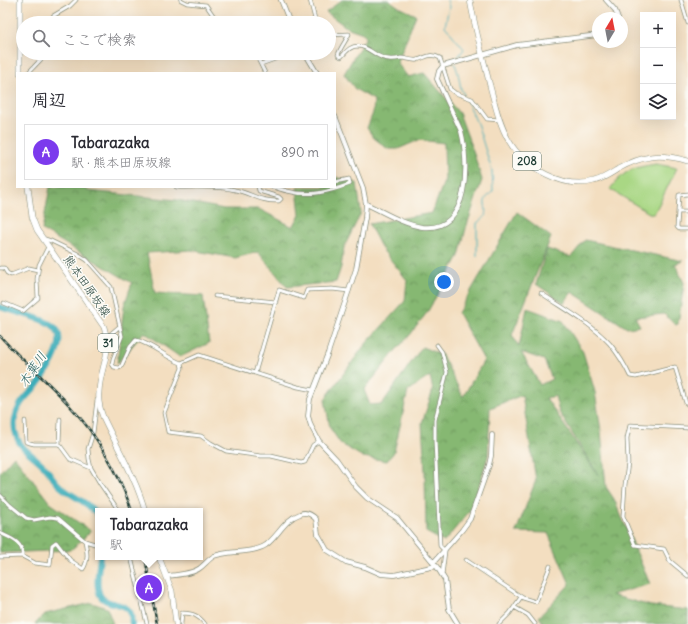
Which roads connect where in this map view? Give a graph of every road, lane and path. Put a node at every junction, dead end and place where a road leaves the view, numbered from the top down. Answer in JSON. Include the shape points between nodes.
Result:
{"nodes":[{"id":1,"x":20,"y":0,"type":"edge"},
{"id":2,"x":76,"y":0,"type":"edge"},
{"id":3,"x":181,"y":0,"type":"edge"},
{"id":4,"x":281,"y":0,"type":"edge"},
{"id":5,"x":310,"y":0,"type":"edge"},
{"id":6,"x":470,"y":0,"type":"edge"},
{"id":7,"x":606,"y":0,"type":"edge"},
{"id":8,"x":681,"y":0,"type":"edge"},
{"id":9,"x":616,"y":12,"type":"edge"},
{"id":10,"x":20,"y":16,"type":"edge"},
{"id":11,"x":53,"y":16,"type":"edge"},
{"id":12,"x":214,"y":16,"type":"edge"},
{"id":13,"x":287,"y":16,"type":"edge"},
{"id":14,"x":314,"y":16,"type":"edge"},
{"id":15,"x":688,"y":23,"type":"edge"},
{"id":16,"x":336,"y":35,"type":"edge"},
{"id":17,"x":592,"y":36,"type":"edge"},
{"id":18,"x":482,"y":55,"type":"junction"},
{"id":19,"x":20,"y":60,"type":"edge"},
{"id":20,"x":40,"y":60,"type":"edge"},
{"id":21,"x":259,"y":60,"type":"edge"},
{"id":22,"x":272,"y":60,"type":"edge"},
{"id":23,"x":309,"y":60,"type":"edge"},
{"id":24,"x":261,"y":64,"type":"junction"},
{"id":25,"x":443,"y":66,"type":"junction"},
{"id":26,"x":20,"y":72,"type":"edge"},
{"id":27,"x":29,"y":72,"type":"edge"},
{"id":28,"x":265,"y":72,"type":"edge"},
{"id":29,"x":316,"y":72,"type":"edge"},
{"id":30,"x":336,"y":119,"type":"edge"},
{"id":31,"x":500,"y":120,"type":"junction"},
{"id":32,"x":688,"y":161,"type":"edge"},
{"id":33,"x":336,"y":182,"type":"edge"},
{"id":34,"x":28,"y":188,"type":"edge"},
{"id":35,"x":223,"y":188,"type":"edge"},
{"id":36,"x":258,"y":188,"type":"edge"},
{"id":37,"x":276,"y":188,"type":"edge"},
{"id":38,"x":688,"y":194,"type":"edge"},
{"id":39,"x":366,"y":204,"type":"junction"},
{"id":40,"x":678,"y":212,"type":"junction"},
{"id":41,"x":688,"y":212,"type":"edge"},
{"id":42,"x":688,"y":229,"type":"edge"},
{"id":43,"x":42,"y":239,"type":"junction"},
{"id":44,"x":48,"y":247,"type":"junction"},
{"id":45,"x":0,"y":268,"type":"edge"},
{"id":46,"x":38,"y":270,"type":"junction"},
{"id":47,"x":349,"y":291,"type":"junction"},
{"id":48,"x":541,"y":293,"type":"dead end"},
{"id":49,"x":215,"y":296,"type":"dead end"},
{"id":50,"x":276,"y":302,"type":"junction"},
{"id":51,"x":4,"y":303,"type":"dead end"},
{"id":52,"x":120,"y":326,"type":"junction"},
{"id":53,"x":107,"y":337,"type":"junction"},
{"id":54,"x":437,"y":345,"type":"dead end"},
{"id":55,"x":181,"y":363,"type":"junction"},
{"id":56,"x":255,"y":373,"type":"junction"},
{"id":57,"x":313,"y":390,"type":"junction"},
{"id":58,"x":98,"y":392,"type":"junction"},
{"id":59,"x":688,"y":405,"type":"edge"},
{"id":60,"x":60,"y":419,"type":"dead end"},
{"id":61,"x":25,"y":421,"type":"dead end"},
{"id":62,"x":688,"y":428,"type":"edge"},
{"id":63,"x":492,"y":435,"type":"dead end"},
{"id":64,"x":319,"y":441,"type":"junction"},
{"id":65,"x":59,"y":444,"type":"junction"},
{"id":66,"x":91,"y":468,"type":"junction"},
{"id":67,"x":0,"y":495,"type":"edge"},
{"id":68,"x":117,"y":508,"type":"edge"},
{"id":69,"x":143,"y":508,"type":"edge"},
{"id":70,"x":0,"y":533,"type":"edge"},
{"id":71,"x":85,"y":541,"type":"junction"},
{"id":72,"x":95,"y":544,"type":"edge"},
{"id":73,"x":444,"y":551,"type":"junction"},
{"id":74,"x":22,"y":556,"type":"junction"},
{"id":75,"x":0,"y":557,"type":"edge"},
{"id":76,"x":132,"y":560,"type":"edge"},
{"id":77,"x":160,"y":560,"type":"edge"},
{"id":78,"x":466,"y":560,"type":"dead end"},
{"id":79,"x":435,"y":564,"type":"junction"},
{"id":80,"x":550,"y":566,"type":"dead end"},
{"id":81,"x":442,"y":575,"type":"junction"},
{"id":82,"x":167,"y":576,"type":"junction"},
{"id":83,"x":688,"y":576,"type":"edge"},
{"id":84,"x":521,"y":597,"type":"junction"},
{"id":85,"x":514,"y":607,"type":"junction"},
{"id":86,"x":147,"y":624,"type":"edge"},
{"id":87,"x":176,"y":624,"type":"edge"},
{"id":88,"x":181,"y":624,"type":"edge"},
{"id":89,"x":205,"y":624,"type":"edge"},
{"id":90,"x":458,"y":624,"type":"edge"},
{"id":91,"x":499,"y":624,"type":"edge"},
{"id":92,"x":535,"y":624,"type":"edge"}],
"edges":[{"from":1,"to":10,"type":"main road"},
{"from":2,"to":11,"type":"street"},
{"from":3,"to":12,"type":"street","via":[[206,5]]},
{"from":4,"to":13,"type":"street"},
{"from":5,"to":14,"type":"street"},
{"from":6,"to":18,"type":"main road","number":"208"},
{"from":7,"to":9,"type":"street"},
{"from":8,"to":15,"type":"street"},
{"from":16,"to":25,"type":"street","via":[[348,34],[338,55],[341,58],[351,47],[357,46],[367,48],[380,58],[388,60],[416,60],[428,55],[437,56]]},
{"from":17,"to":18,"type":"street","via":[[517,45]]},
{"from":18,"to":25,"type":"street"},
{"from":18,"to":31,"type":"main road","number":"208"},
{"from":19,"to":26,"type":"main road"},
{"from":20,"to":27,"type":"street"},
{"from":21,"to":24,"type":"street"},
{"from":22,"to":24,"type":"street"},
{"from":23,"to":29,"type":"street"},
{"from":24,"to":28,"type":"street"},
{"from":25,"to":31,"type":"street","via":[[450,89],[455,94],[472,98],[487,119]]},
{"from":25,"to":39,"type":"street","via":[[437,79],[461,131],[464,144],[464,183],[460,205],[445,222],[423,227],[402,221]]},
{"from":30,"to":39,"type":"street","via":[[363,188]]},
{"from":31,"to":32,"type":"main road","number":"208","via":[[507,138],[517,152],[547,175],[566,183],[589,183],[632,161],[648,156],[667,156]]},
{"from":33,"to":37,"type":"street","via":[[349,178],[350,184],[314,195]]},
{"from":34,"to":43,"type":"main road","name":"熊本田原坂線","number":"31","via":[[32,217]]},
{"from":35,"to":36,"type":"street","via":[[263,200],[281,199],[259,191]]},
{"from":38,"to":40,"type":"street","via":[[679,195]]},
{"from":39,"to":47,"type":"street","via":[[359,256]]},
{"from":40,"to":41,"type":"street"},
{"from":40,"to":42,"type":"street","via":[[678,228]]},
{"from":43,"to":44,"type":"main road","name":"熊本田原坂線","number":"31"},
{"from":43,"to":52,"type":"street","via":[[76,253],[111,287]]},
{"from":44,"to":46,"type":"street"},
{"from":44,"to":53,"type":"main road","name":"熊本田原坂線","number":"31","via":[[98,317]]},
{"from":45,"to":46,"type":"street","via":[[4,268],[11,275],[29,268]]},
{"from":46,"to":51,"type":"street","via":[[38,298],[23,311]]},
{"from":47,"to":50,"type":"street","via":[[307,290],[304,298],[279,290]]},
{"from":47,"to":57,"type":"street"},
{"from":48,"to":59,"type":"street","via":[[602,336],[611,345],[630,376],[636,377],[675,367]]},
{"from":49,"to":50,"type":"street"},
{"from":50,"to":56,"type":"street"},
{"from":52,"to":53,"type":"street"},
{"from":52,"to":55,"type":"street","via":[[122,336],[113,359],[114,367],[121,367],[136,340]]},
{"from":53,"to":58,"type":"main road","name":"熊本田原坂線","number":"31","via":[[107,356]]},
{"from":54,"to":73,"type":"street","via":[[442,352],[447,372],[435,420],[440,546]]},
{"from":55,"to":56,"type":"street","via":[[199,355]]},
{"from":55,"to":64,"type":"street","via":[[182,368],[164,413],[168,432],[201,436],[226,451],[271,456],[301,463],[305,462],[312,445]]},
{"from":56,"to":57,"type":"street"},
{"from":57,"to":64,"type":"street","via":[[308,416]]},
{"from":58,"to":66,"type":"street","via":[[93,433],[88,449]]},
{"from":58,"to":69,"type":"main road","name":"熊本田原坂線","number":"31","via":[[103,417],[134,482]]},
{"from":60,"to":65,"type":"street"},
{"from":61,"to":65,"type":"street","via":[[26,442]]},
{"from":62,"to":83,"type":"street","via":[[630,425],[623,516],[635,545],[664,549],[670,561]]},
{"from":63,"to":73,"type":"street","via":[[489,465],[474,509],[462,530]]},
{"from":64,"to":79,"type":"street","via":[[337,460],[356,487],[367,498],[397,518]]},
{"from":65,"to":66,"type":"street","via":[[70,459]]},
{"from":66,"to":68,"type":"street"},
{"from":67,"to":71,"type":"street","via":[[26,518],[58,518]]},
{"from":70,"to":74,"type":"street","via":[[20,545],[23,550]]},
{"from":71,"to":72,"type":"street"},
{"from":71,"to":74,"type":"street","via":[[87,559],[83,569],[70,560],[56,542],[52,545],[50,565],[35,563]]},
{"from":73,"to":79,"type":"street"},
{"from":73,"to":81,"type":"street"},
{"from":74,"to":75,"type":"street"},
{"from":76,"to":86,"type":"street"},
{"from":77,"to":82,"type":"main road"},
{"from":78,"to":84,"type":"street"},
{"from":79,"to":81,"type":"street"},
{"from":79,"to":82,"type":"street","via":[[394,575],[381,574],[346,562],[327,550],[318,534],[316,519],[311,514],[301,513],[290,520],[264,546],[215,556],[198,569]]},
{"from":80,"to":84,"type":"street","via":[[536,602]]},
{"from":81,"to":90,"type":"street","via":[[446,584],[449,609]]},
{"from":82,"to":87,"type":"main road"},
{"from":84,"to":85,"type":"street"},
{"from":85,"to":91,"type":"street"},
{"from":85,"to":92,"type":"street"},
{"from":88,"to":89,"type":"street","via":[[182,613],[186,613],[200,617]]}]}
